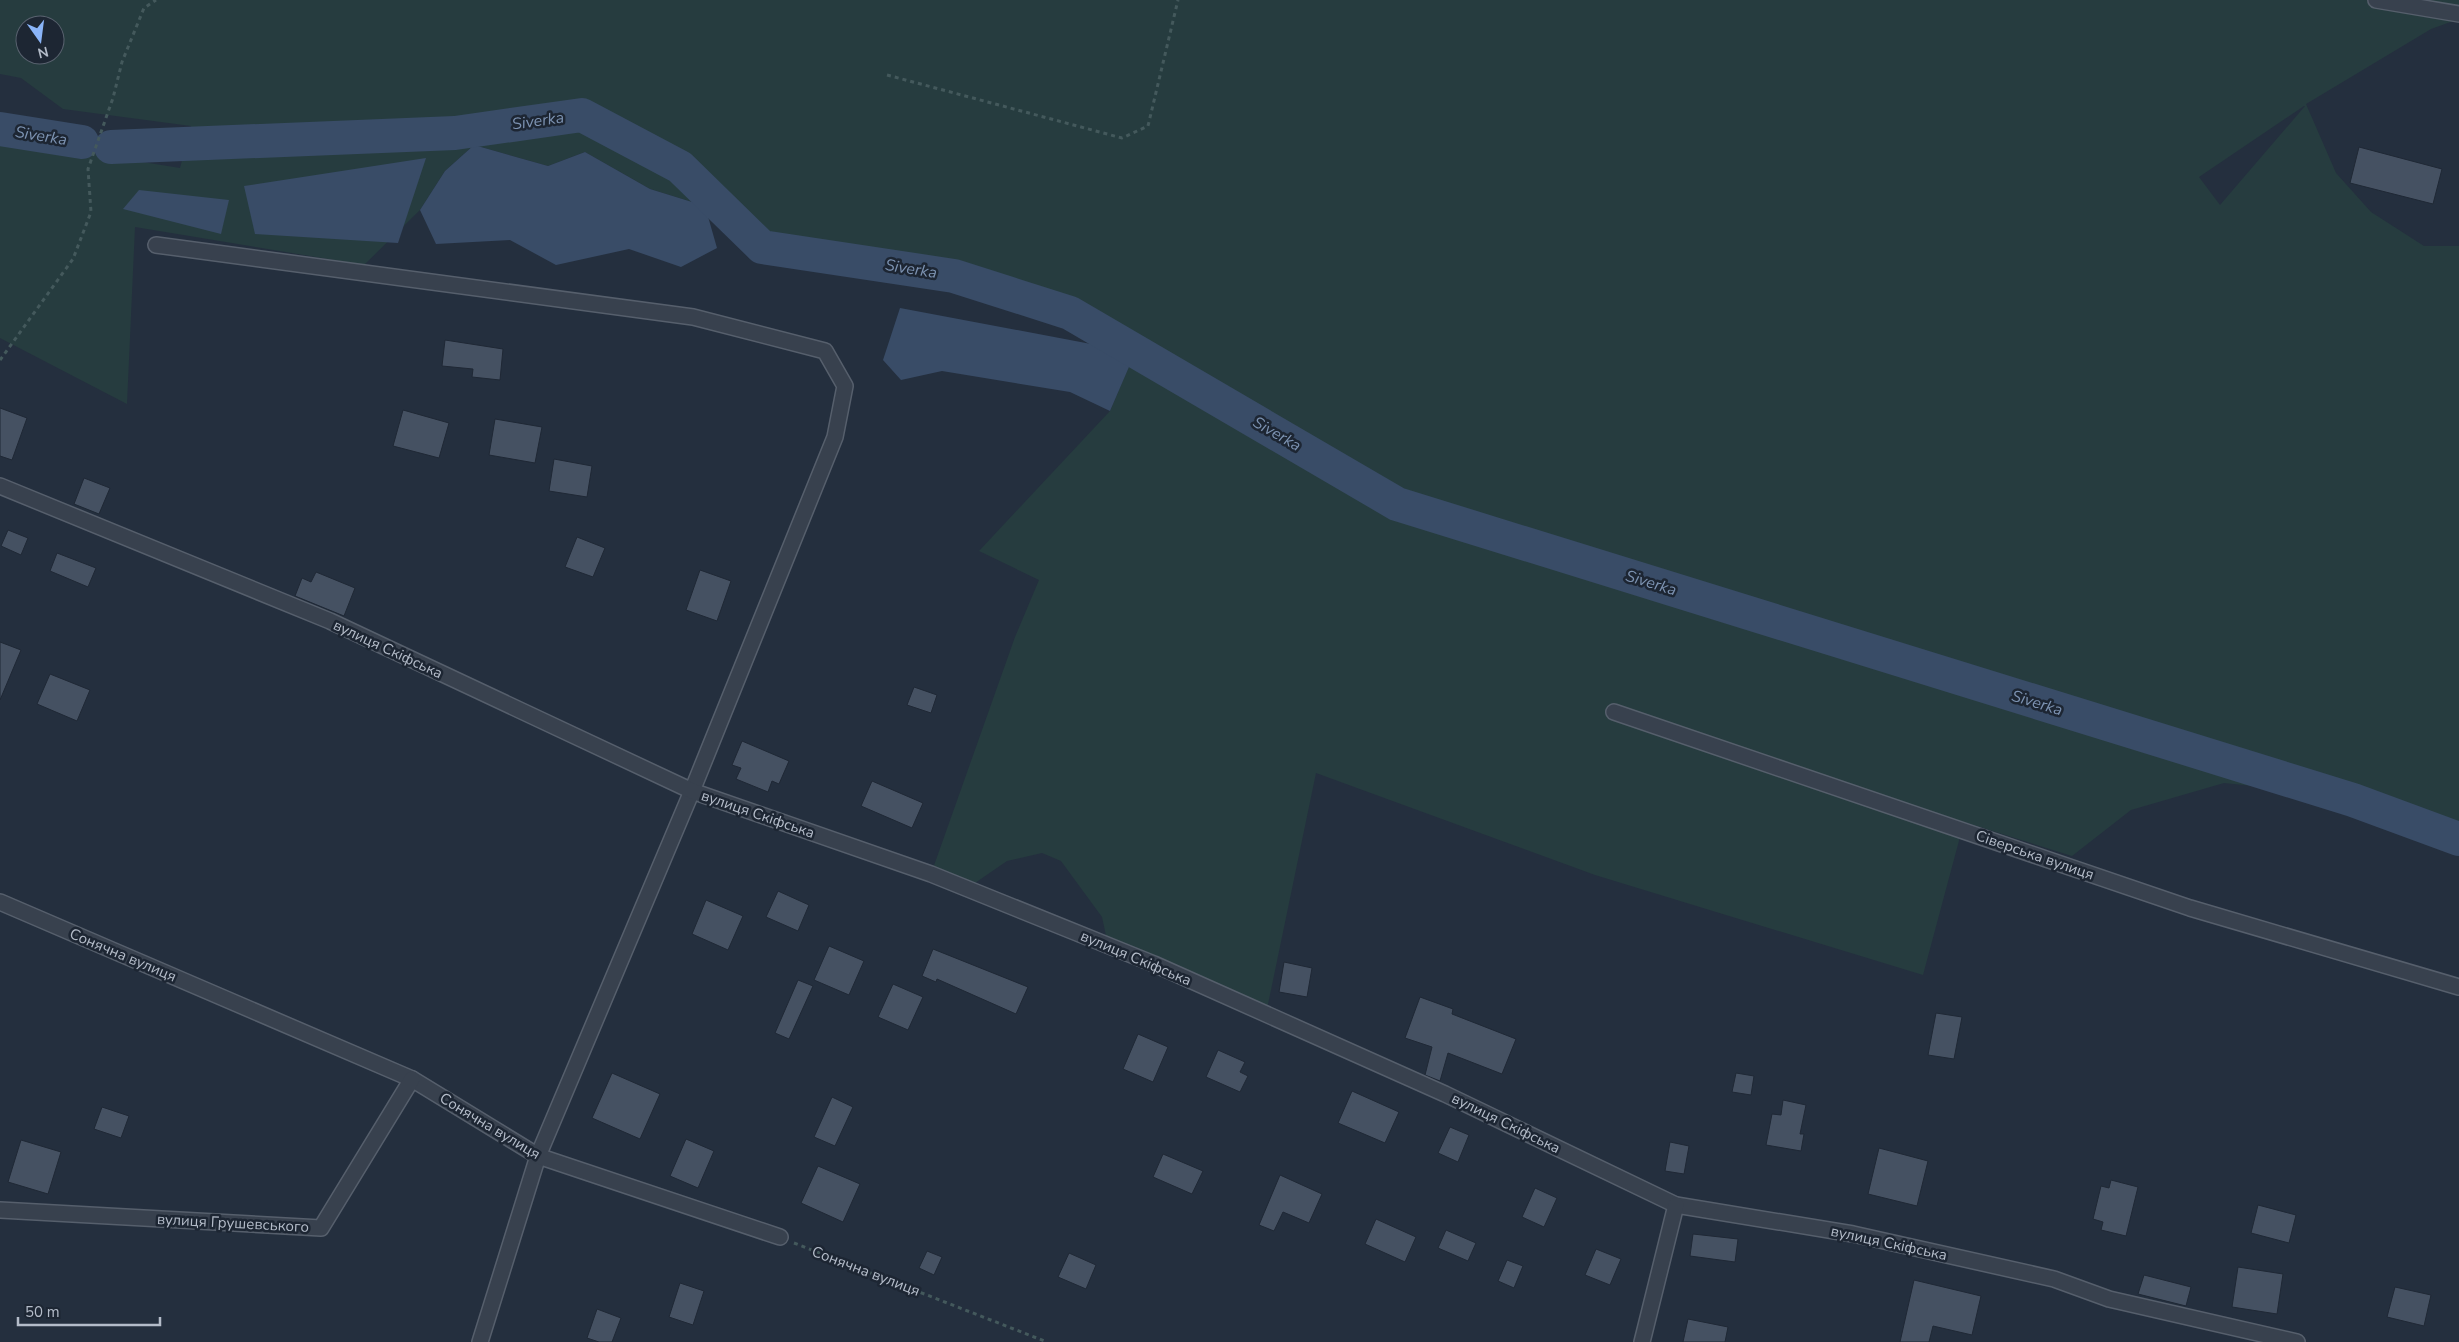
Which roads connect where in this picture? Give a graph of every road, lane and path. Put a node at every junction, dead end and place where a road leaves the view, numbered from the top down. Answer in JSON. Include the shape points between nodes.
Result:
{"nodes":[{"id":1,"x":156,"y":0,"type":"edge"},
{"id":2,"x":1178,"y":0,"type":"edge"},
{"id":3,"x":2376,"y":0,"type":"edge"},
{"id":4,"x":2459,"y":14,"type":"edge"},
{"id":5,"x":887,"y":75,"type":"dead end"},
{"id":6,"x":156,"y":245,"type":"dead end"},
{"id":7,"x":0,"y":360,"type":"edge"},
{"id":8,"x":0,"y":486,"type":"edge"},
{"id":9,"x":1614,"y":712,"type":"dead end"},
{"id":10,"x":692,"y":791,"type":"junction"},
{"id":11,"x":0,"y":902,"type":"edge"},
{"id":12,"x":2459,"y":987,"type":"edge"},
{"id":13,"x":412,"y":1079,"type":"junction"},
{"id":14,"x":538,"y":1156,"type":"junction"},
{"id":15,"x":1676,"y":1205,"type":"junction"},
{"id":16,"x":0,"y":1210,"type":"edge"},
{"id":17,"x":780,"y":1237,"type":"joint"},
{"id":18,"x":480,"y":1342,"type":"edge"},
{"id":19,"x":1047,"y":1342,"type":"edge"},
{"id":20,"x":1642,"y":1342,"type":"edge"},
{"id":21,"x":2297,"y":1342,"type":"edge"}],
"edges":[{"from":1,"to":7,"type":"path","via":[[144,8],[122,62],[88,168],[91,212],[73,259]]},
{"from":2,"to":5,"type":"path","via":[[1148,126],[1122,138]]},
{"from":3,"to":4,"type":"street"},
{"from":6,"to":10,"type":"street","via":[[693,318],[826,351],[845,386],[835,437]]},
{"from":8,"to":10,"type":"street","name":"вулиця Скіфська","via":[[330,621]]},
{"from":9,"to":12,"type":"street","name":"Сіверська вулиця","via":[[2190,908]]},
{"from":10,"to":14,"type":"street"},
{"from":10,"to":15,"type":"street","name":"вулиця Скіфська","via":[[932,874],[1154,964],[1445,1094]]},
{"from":11,"to":13,"type":"street","name":"Сонячна вулиця"},
{"from":13,"to":14,"type":"street","name":"Сонячна вулиця"},
{"from":13,"to":16,"type":"street","name":"вулиця Грушевського","via":[[321,1228]]},
{"from":14,"to":17,"type":"street","name":"Сонячна вулиця"},
{"from":14,"to":18,"type":"street"},
{"from":15,"to":20,"type":"street"},
{"from":15,"to":21,"type":"street","name":"вулиця Скіфська","via":[[1853,1234],[2054,1279],[2109,1299]]},
{"from":17,"to":19,"type":"path","name":"Сонячна вулиця"}]}
